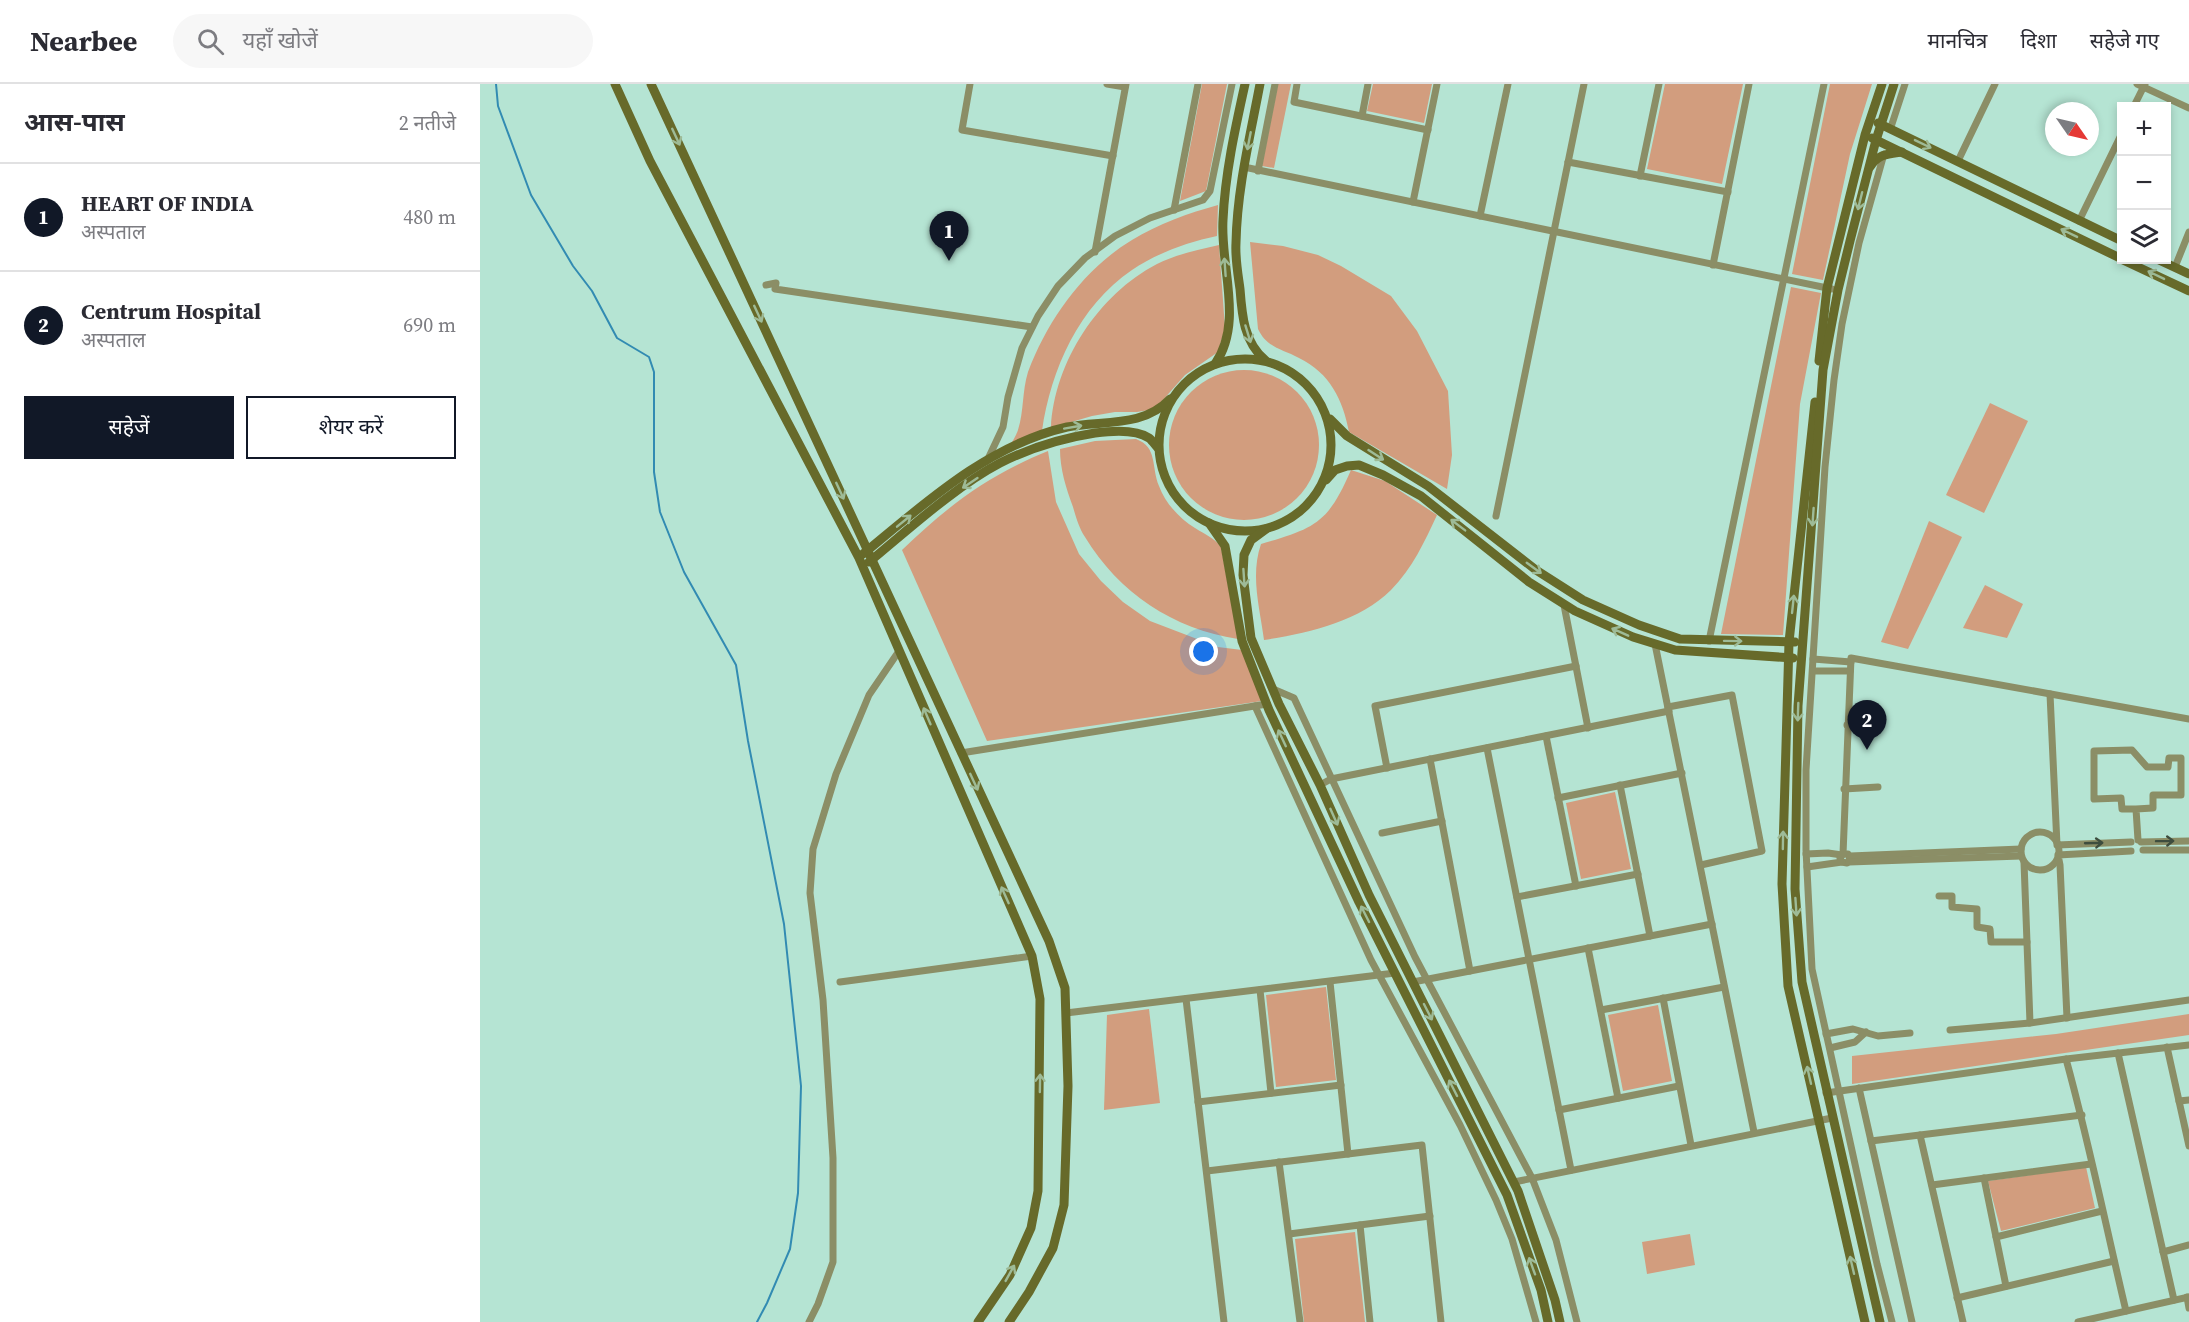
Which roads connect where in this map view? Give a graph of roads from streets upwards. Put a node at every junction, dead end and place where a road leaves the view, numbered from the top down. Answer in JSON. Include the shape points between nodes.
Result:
{"nodes":[{"id":1,"x":615,"y":84,"type":"edge"},
{"id":2,"x":651,"y":84,"type":"edge"},
{"id":3,"x":970,"y":84,"type":"edge"},
{"id":4,"x":1107,"y":84,"type":"edge"},
{"id":5,"x":1198,"y":84,"type":"edge"},
{"id":6,"x":1232,"y":84,"type":"edge"},
{"id":7,"x":1245,"y":84,"type":"edge"},
{"id":8,"x":1260,"y":84,"type":"edge"},
{"id":9,"x":1275,"y":84,"type":"edge"},
{"id":10,"x":1297,"y":84,"type":"edge"},
{"id":11,"x":1368,"y":84,"type":"edge"},
{"id":12,"x":1437,"y":84,"type":"edge"},
{"id":13,"x":1508,"y":84,"type":"edge"},
{"id":14,"x":1584,"y":84,"type":"edge"},
{"id":15,"x":1659,"y":84,"type":"edge"},
{"id":16,"x":1749,"y":84,"type":"edge"},
{"id":17,"x":1824,"y":84,"type":"edge"},
{"id":18,"x":1882,"y":84,"type":"edge"},
{"id":19,"x":1894,"y":84,"type":"edge"},
{"id":20,"x":1905,"y":84,"type":"edge"},
{"id":21,"x":1995,"y":84,"type":"edge"},
{"id":22,"x":2142,"y":85,"type":"edge"},
{"id":23,"x":1126,"y":86,"type":"edge"},
{"id":24,"x":2136,"y":102,"type":"edge"},
{"id":25,"x":2189,"y":108,"type":"edge"},
{"id":26,"x":1362,"y":116,"type":"junction"},
{"id":27,"x":1870,"y":120,"type":"junction"},
{"id":28,"x":1886,"y":126,"type":"junction"},
{"id":29,"x":1428,"y":130,"type":"junction"},
{"id":30,"x":1865,"y":135,"type":"junction"},
{"id":31,"x":1876,"y":140,"type":"junction"},
{"id":32,"x":2117,"y":141,"type":"edge"},
{"id":33,"x":1904,"y":152,"type":"junction"},
{"id":34,"x":1884,"y":154,"type":"junction"},
{"id":35,"x":1113,"y":156,"type":"junction"},
{"id":36,"x":1958,"y":161,"type":"junction"},
{"id":37,"x":1568,"y":162,"type":"junction"},
{"id":38,"x":1244,"y":167,"type":"junction"},
{"id":39,"x":1869,"y":168,"type":"junction"},
{"id":40,"x":1258,"y":171,"type":"junction"},
{"id":41,"x":1214,"y":175,"type":"junction"},
{"id":42,"x":1226,"y":176,"type":"junction"},
{"id":43,"x":1640,"y":176,"type":"junction"},
{"id":44,"x":1728,"y":192,"type":"junction"},
{"id":45,"x":1413,"y":202,"type":"junction"},
{"id":46,"x":1174,"y":210,"type":"junction"},
{"id":47,"x":1480,"y":216,"type":"junction"},
{"id":48,"x":2079,"y":221,"type":"junction"},
{"id":49,"x":1554,"y":231,"type":"junction"},
{"id":50,"x":2189,"y":232,"type":"edge"},
{"id":51,"x":2117,"y":239,"type":"edge"},
{"id":52,"x":1855,"y":242,"type":"junction"},
{"id":53,"x":1095,"y":252,"type":"junction"},
{"id":54,"x":2117,"y":257,"type":"edge"},
{"id":55,"x":2132,"y":264,"type":"edge"},
{"id":56,"x":2168,"y":264,"type":"edge"},
{"id":57,"x":1713,"y":265,"type":"junction"},
{"id":58,"x":2175,"y":267,"type":"junction"},
{"id":59,"x":2189,"y":274,"type":"edge"},
{"id":60,"x":1784,"y":279,"type":"junction"},
{"id":61,"x":766,"y":285,"type":"dead end"},
{"id":62,"x":1827,"y":288,"type":"junction"},
{"id":63,"x":1838,"y":290,"type":"junction"},
{"id":64,"x":2189,"y":291,"type":"edge"},
{"id":65,"x":1032,"y":327,"type":"junction"},
{"id":66,"x":1266,"y":361,"type":"junction"},
{"id":67,"x":1215,"y":364,"type":"junction"},
{"id":68,"x":1176,"y":392,"type":"junction"},
{"id":69,"x":1330,"y":419,"type":"junction"},
{"id":70,"x":1158,"y":448,"type":"junction"},
{"id":71,"x":987,"y":461,"type":"junction"},
{"id":72,"x":1323,"y":483,"type":"junction"},
{"id":73,"x":1496,"y":516,"type":"dead end"},
{"id":74,"x":1209,"y":523,"type":"junction"},
{"id":75,"x":1266,"y":529,"type":"junction"},
{"id":76,"x":869,"y":555,"type":"junction"},
{"id":77,"x":861,"y":562,"type":"junction"},
{"id":78,"x":1564,"y":604,"type":"junction"},
{"id":79,"x":1710,"y":640,"type":"junction"},
{"id":80,"x":1789,"y":642,"type":"junction"},
{"id":81,"x":1804,"y":642,"type":"junction"},
{"id":82,"x":1655,"y":644,"type":"junction"},
{"id":83,"x":899,"y":651,"type":"junction"},
{"id":84,"x":1789,"y":657,"type":"junction"},
{"id":85,"x":1801,"y":658,"type":"junction"},
{"id":86,"x":1813,"y":659,"type":"junction"},
{"id":87,"x":1851,"y":662,"type":"junction"},
{"id":88,"x":1576,"y":666,"type":"junction"},
{"id":89,"x":1813,"y":671,"type":"junction"},
{"id":90,"x":1850,"y":671,"type":"junction"},
{"id":91,"x":1273,"y":689,"type":"junction"},
{"id":92,"x":2050,"y":694,"type":"junction"},
{"id":93,"x":1267,"y":704,"type":"junction"},
{"id":94,"x":1255,"y":706,"type":"junction"},
{"id":95,"x":1669,"y":709,"type":"junction"},
{"id":96,"x":2189,"y":719,"type":"edge"},
{"id":97,"x":1847,"y":725,"type":"junction"},
{"id":98,"x":1881,"y":726,"type":"dead end"},
{"id":99,"x":1588,"y":728,"type":"junction"},
{"id":100,"x":1546,"y":736,"type":"junction"},
{"id":101,"x":1487,"y":748,"type":"junction"},
{"id":102,"x":961,"y":753,"type":"junction"},
{"id":103,"x":1430,"y":759,"type":"junction"},
{"id":104,"x":1387,"y":768,"type":"junction"},
{"id":105,"x":1682,"y":773,"type":"junction"},
{"id":106,"x":1331,"y":779,"type":"junction"},
{"id":107,"x":1320,"y":785,"type":"junction"},
{"id":108,"x":1620,"y":785,"type":"junction"},
{"id":109,"x":1878,"y":788,"type":"dead end"},
{"id":110,"x":1844,"y":789,"type":"junction"},
{"id":111,"x":1558,"y":798,"type":"junction"},
{"id":112,"x":2136,"y":809,"type":"junction"},
{"id":113,"x":1442,"y":821,"type":"junction"},
{"id":114,"x":1382,"y":833,"type":"dead end"},
{"id":115,"x":2189,"y":841,"type":"edge"},
{"id":116,"x":2138,"y":843,"type":"junction"},
{"id":117,"x":2057,"y":845,"type":"junction"},
{"id":118,"x":2189,"y":850,"type":"edge"},
{"id":119,"x":2131,"y":851,"type":"junction"},
{"id":120,"x":1806,"y":854,"type":"junction"},
{"id":121,"x":2058,"y":855,"type":"junction"},
{"id":122,"x":2022,"y":856,"type":"junction"},
{"id":123,"x":1845,"y":858,"type":"junction"},
{"id":124,"x":1701,"y":865,"type":"junction"},
{"id":125,"x":1807,"y":867,"type":"junction"},
{"id":126,"x":1638,"y":874,"type":"junction"},
{"id":127,"x":1576,"y":886,"type":"junction"},
{"id":128,"x":1939,"y":896,"type":"dead end"},
{"id":129,"x":1517,"y":897,"type":"junction"},
{"id":130,"x":1712,"y":924,"type":"junction"},
{"id":131,"x":1650,"y":936,"type":"junction"},
{"id":132,"x":2027,"y":942,"type":"junction"},
{"id":133,"x":1588,"y":948,"type":"junction"},
{"id":134,"x":1032,"y":956,"type":"junction"},
{"id":135,"x":1529,"y":959,"type":"junction"},
{"id":136,"x":1470,"y":971,"type":"junction"},
{"id":137,"x":1395,"y":973,"type":"junction"},
{"id":138,"x":1379,"y":976,"type":"junction"},
{"id":139,"x":1427,"y":979,"type":"junction"},
{"id":140,"x":840,"y":982,"type":"dead end"},
{"id":141,"x":1330,"y":982,"type":"junction"},
{"id":142,"x":1413,"y":982,"type":"junction"},
{"id":143,"x":1724,"y":987,"type":"junction"},
{"id":144,"x":1260,"y":990,"type":"junction"},
{"id":145,"x":1662,"y":998,"type":"junction"},
{"id":146,"x":1186,"y":999,"type":"junction"},
{"id":147,"x":2189,"y":1000,"type":"edge"},
{"id":148,"x":1601,"y":1010,"type":"junction"},
{"id":149,"x":1066,"y":1013,"type":"junction"},
{"id":150,"x":2067,"y":1018,"type":"junction"},
{"id":151,"x":2030,"y":1023,"type":"junction"},
{"id":152,"x":1950,"y":1030,"type":"dead end"},
{"id":153,"x":1866,"y":1032,"type":"junction"},
{"id":154,"x":1910,"y":1033,"type":"dead end"},
{"id":155,"x":1826,"y":1034,"type":"junction"},
{"id":156,"x":2189,"y":1045,"type":"edge"},
{"id":157,"x":2167,"y":1047,"type":"junction"},
{"id":158,"x":1830,"y":1048,"type":"junction"},
{"id":159,"x":2118,"y":1053,"type":"junction"},
{"id":160,"x":2066,"y":1059,"type":"junction"},
{"id":161,"x":1341,"y":1084,"type":"junction"},
{"id":162,"x":1679,"y":1086,"type":"junction"},
{"id":163,"x":1859,"y":1088,"type":"junction"},
{"id":164,"x":1839,"y":1091,"type":"junction"},
{"id":165,"x":1271,"y":1093,"type":"junction"},
{"id":166,"x":1826,"y":1093,"type":"junction"},
{"id":167,"x":1618,"y":1098,"type":"junction"},
{"id":168,"x":2189,"y":1100,"type":"edge"},
{"id":169,"x":2179,"y":1101,"type":"junction"},
{"id":170,"x":1198,"y":1102,"type":"junction"},
{"id":171,"x":1559,"y":1110,"type":"junction"},
{"id":172,"x":2082,"y":1115,"type":"junction"},
{"id":173,"x":1832,"y":1118,"type":"junction"},
{"id":174,"x":1819,"y":1120,"type":"junction"},
{"id":175,"x":1755,"y":1132,"type":"junction"},
{"id":176,"x":1920,"y":1135,"type":"junction"},
{"id":177,"x":1871,"y":1141,"type":"junction"},
{"id":178,"x":1691,"y":1146,"type":"junction"},
{"id":179,"x":2189,"y":1146,"type":"edge"},
{"id":180,"x":1348,"y":1154,"type":"junction"},
{"id":181,"x":1279,"y":1162,"type":"junction"},
{"id":182,"x":2091,"y":1164,"type":"junction"},
{"id":183,"x":1571,"y":1170,"type":"junction"},
{"id":184,"x":1206,"y":1171,"type":"junction"},
{"id":185,"x":1532,"y":1178,"type":"junction"},
{"id":186,"x":1984,"y":1178,"type":"junction"},
{"id":187,"x":1514,"y":1182,"type":"junction"},
{"id":188,"x":1932,"y":1185,"type":"junction"},
{"id":189,"x":2102,"y":1211,"type":"junction"},
{"id":190,"x":1430,"y":1216,"type":"junction"},
{"id":191,"x":1359,"y":1225,"type":"junction"},
{"id":192,"x":1289,"y":1234,"type":"junction"},
{"id":193,"x":1996,"y":1237,"type":"junction"},
{"id":194,"x":2189,"y":1245,"type":"edge"},
{"id":195,"x":2163,"y":1251,"type":"junction"},
{"id":196,"x":2114,"y":1262,"type":"junction"},
{"id":197,"x":2006,"y":1286,"type":"junction"},
{"id":198,"x":2188,"y":1297,"type":"edge"},
{"id":199,"x":1958,"y":1298,"type":"junction"},
{"id":200,"x":2174,"y":1300,"type":"junction"},
{"id":201,"x":2189,"y":1308,"type":"edge"},
{"id":202,"x":2126,"y":1311,"type":"junction"},
{"id":203,"x":809,"y":1322,"type":"edge"},
{"id":204,"x":978,"y":1322,"type":"edge"},
{"id":205,"x":1010,"y":1322,"type":"edge"},
{"id":206,"x":1224,"y":1322,"type":"edge"},
{"id":207,"x":1300,"y":1322,"type":"edge"},
{"id":208,"x":1370,"y":1322,"type":"edge"},
{"id":209,"x":1441,"y":1322,"type":"edge"},
{"id":210,"x":1536,"y":1322,"type":"edge"},
{"id":211,"x":1548,"y":1322,"type":"edge"},
{"id":212,"x":1560,"y":1322,"type":"edge"},
{"id":213,"x":1577,"y":1322,"type":"edge"},
{"id":214,"x":1865,"y":1322,"type":"edge"},
{"id":215,"x":1880,"y":1322,"type":"edge"},
{"id":216,"x":1892,"y":1322,"type":"edge"},
{"id":217,"x":1912,"y":1322,"type":"edge"},
{"id":218,"x":1963,"y":1322,"type":"edge"},
{"id":219,"x":2078,"y":1322,"type":"edge"}],
"edges":[{"from":1,"to":77,"type":"street","via":[[650,161]]},
{"from":2,"to":76,"type":"street","one_way":true},
{"from":3,"to":35,"type":"street","via":[[962,130]]},
{"from":4,"to":23,"type":"street"},
{"from":5,"to":46,"type":"street"},
{"from":6,"to":41,"type":"street"},
{"from":7,"to":42,"type":"street"},
{"from":8,"to":38,"type":"street","one_way":true},
{"from":9,"to":40,"type":"street"},
{"from":10,"to":26,"type":"street","via":[[1294,102]]},
{"from":11,"to":26,"type":"street"},
{"from":12,"to":29,"type":"street"},
{"from":13,"to":47,"type":"street"},
{"from":14,"to":37,"type":"street"},
{"from":15,"to":43,"type":"street"},
{"from":16,"to":44,"type":"street"},
{"from":17,"to":60,"type":"street"},
{"from":18,"to":27,"type":"street"},
{"from":19,"to":28,"type":"street","via":[[1886,108]]},
{"from":20,"to":28,"type":"street"},
{"from":21,"to":36,"type":"street"},
{"from":22,"to":24,"type":"street"},
{"from":22,"to":25,"type":"street"},
{"from":23,"to":35,"type":"street"},
{"from":26,"to":29,"type":"street"},
{"from":27,"to":28,"type":"street"},
{"from":27,"to":30,"type":"street"},
{"from":28,"to":31,"type":"street"},
{"from":28,"to":36,"type":"street","one_way":true},
{"from":29,"to":45,"type":"street"},
{"from":30,"to":31,"type":"street"},
{"from":30,"to":62,"type":"street"},
{"from":31,"to":33,"type":"street"},
{"from":31,"to":39,"type":"street"},
{"from":32,"to":48,"type":"street"},
{"from":33,"to":34,"type":"street"},
{"from":54,"to":33,"type":"street","one_way":true},
{"from":34,"to":39,"type":"street"},
{"from":34,"to":52,"type":"street"},
{"from":35,"to":53,"type":"street"},
{"from":36,"to":48,"type":"street"},
{"from":37,"to":43,"type":"street"},
{"from":37,"to":49,"type":"street"},
{"from":38,"to":40,"type":"street"},
{"from":38,"to":66,"type":"street","one_way":true,"via":[[1236,245],[1241,307],[1248,338]]},
{"from":39,"to":52,"type":"street","one_way":true},
{"from":40,"to":45,"type":"street"},
{"from":41,"to":42,"type":"street"},
{"from":41,"to":46,"type":"street","via":[[1203,200]]},
{"from":67,"to":42,"type":"street","one_way":true,"via":[[1230,325],[1222,223]]},
{"from":43,"to":44,"type":"street"},
{"from":44,"to":57,"type":"street"},
{"from":45,"to":47,"type":"street"},
{"from":46,"to":53,"type":"street","via":[[1116,236]]},
{"from":47,"to":49,"type":"street"},
{"from":48,"to":51,"type":"street"},
{"from":49,"to":57,"type":"street"},
{"from":49,"to":73,"type":"street"},
{"from":50,"to":58,"type":"street"},
{"from":52,"to":63,"type":"street"},
{"from":52,"to":86,"type":"street","via":[[1825,467]]},
{"from":53,"to":65,"type":"street","via":[[1058,286]]},
{"from":64,"to":55,"type":"street","one_way":true},
{"from":56,"to":58,"type":"street"},
{"from":57,"to":60,"type":"street"},
{"from":58,"to":59,"type":"street"},
{"from":60,"to":62,"type":"street"},
{"from":60,"to":79,"type":"street"},
{"from":61,"to":65,"type":"street","via":[[776,283],[775,289]]},
{"from":62,"to":63,"type":"street"},
{"from":80,"to":62,"type":"street","one_way":true},
{"from":63,"to":81,"type":"street","one_way":true,"via":[[1823,370]]},
{"from":65,"to":71,"type":"street","via":[[1022,348],[1003,427]]},
{"from":66,"to":67,"type":"street","via":[[1245,358]]},
{"from":66,"to":69,"type":"street","via":[[1292,372],[1312,390]]},
{"from":67,"to":68,"type":"street","via":[[1200,371]]},
{"from":68,"to":70,"type":"street","via":[[1162,420]]},
{"from":71,"to":68,"type":"street","one_way":true,"via":[[1032,438],[1067,428],[1151,415]]},
{"from":69,"to":72,"type":"street","via":[[1329,468]]},
{"from":69,"to":79,"type":"street","one_way":true,"via":[[1347,436],[1428,486],[1536,570],[1583,600],[1680,639]]},
{"from":70,"to":74,"type":"street","via":[[1162,472],[1177,500]]},
{"from":70,"to":76,"type":"street","one_way":true,"via":[[1149,437],[1104,432],[1036,447],[998,464]]},
{"from":76,"to":71,"type":"street","one_way":true,"via":[[963,475]]},
{"from":72,"to":75,"type":"street","via":[[1293,517]]},
{"from":78,"to":72,"type":"street","one_way":true,"via":[[1528,582],[1421,496],[1383,475],[1359,465],[1347,466],[1335,470]]},
{"from":74,"to":75,"type":"street","via":[[1238,531]]},
{"from":74,"to":93,"type":"street","via":[[1225,546],[1242,641]]},
{"from":75,"to":91,"type":"street","one_way":true,"via":[[1251,540],[1244,555],[1243,576],[1251,639]]},
{"from":76,"to":77,"type":"street"},
{"from":76,"to":102,"type":"street"},
{"from":77,"to":83,"type":"street"},
{"from":82,"to":78,"type":"street","one_way":true,"via":[[1633,638]]},
{"from":78,"to":88,"type":"street"},
{"from":79,"to":80,"type":"street","one_way":true},
{"from":80,"to":81,"type":"street"},
{"from":80,"to":84,"type":"street"},
{"from":81,"to":85,"type":"street"},
{"from":82,"to":84,"type":"street","via":[[1675,650]]},
{"from":82,"to":95,"type":"street"},
{"from":134,"to":83,"type":"street","one_way":true},
{"from":83,"to":203,"type":"street","via":[[869,695],[836,774],[813,849],[810,893],[823,1000],[833,1262]]},
{"from":84,"to":85,"type":"street"},
{"from":174,"to":84,"type":"street","one_way":true,"via":[[1788,986],[1782,884]]},
{"from":85,"to":166,"type":"street","one_way":true,"via":[[1795,889],[1802,982]]},
{"from":86,"to":87,"type":"street"},
{"from":86,"to":89,"type":"street"},
{"from":87,"to":90,"type":"street"},
{"from":87,"to":92,"type":"street","via":[[1851,658]]},
{"from":88,"to":99,"type":"street"},
{"from":88,"to":104,"type":"street","via":[[1375,706]]},
{"from":89,"to":90,"type":"street"},
{"from":89,"to":120,"type":"street","via":[[1806,770]]},
{"from":90,"to":97,"type":"street"},
{"from":91,"to":106,"type":"street","via":[[1294,698]]},
{"from":91,"to":107,"type":"street"},
{"from":92,"to":96,"type":"street"},
{"from":92,"to":117,"type":"street"},
{"from":93,"to":94,"type":"street"},
{"from":137,"to":93,"type":"street","one_way":true},
{"from":94,"to":102,"type":"street"},
{"from":94,"to":138,"type":"street"},
{"from":95,"to":99,"type":"street"},
{"from":95,"to":105,"type":"street"},
{"from":95,"to":124,"type":"street","via":[[1732,694],[1762,851]]},
{"from":97,"to":98,"type":"street"},
{"from":97,"to":110,"type":"street"},
{"from":99,"to":100,"type":"street"},
{"from":100,"to":101,"type":"street"},
{"from":100,"to":111,"type":"street"},
{"from":101,"to":103,"type":"street"},
{"from":101,"to":129,"type":"street"},
{"from":102,"to":149,"type":"street","one_way":true,"via":[[1048,941],[1065,987]]},
{"from":103,"to":104,"type":"street"},
{"from":103,"to":113,"type":"street"},
{"from":104,"to":106,"type":"street"},
{"from":105,"to":108,"type":"street"},
{"from":105,"to":124,"type":"street"},
{"from":106,"to":107,"type":"street"},
{"from":106,"to":139,"type":"street"},
{"from":107,"to":142,"type":"street","one_way":true},
{"from":108,"to":111,"type":"street"},
{"from":108,"to":126,"type":"street"},
{"from":109,"to":110,"type":"street"},
{"from":110,"to":123,"type":"street"},
{"from":111,"to":127,"type":"street"},
{"from":112,"to":112,"type":"street","via":[[2153,808],[2153,795],[2181,795],[2181,758],[2169,758],[2168,767],[2147,767],[2132,750],[2094,752],[2094,799],[2121,798],[2122,809]]},
{"from":112,"to":116,"type":"street"},
{"from":113,"to":114,"type":"street"},
{"from":113,"to":136,"type":"street"},
{"from":116,"to":115,"type":"street","one_way":true},
{"from":117,"to":116,"type":"street","one_way":true},
{"from":116,"to":118,"type":"street"},
{"from":116,"to":119,"type":"street","via":[[2130,846]]},
{"from":116,"to":119,"type":"street","via":[[2137,853]]},
{"from":117,"to":121,"type":"street"},
{"from":117,"to":122,"type":"street","via":[[2049,835],[2038,832],[2026,838]]},
{"from":119,"to":121,"type":"street"},
{"from":120,"to":123,"type":"street","via":[[1828,853]]},
{"from":120,"to":125,"type":"street"},
{"from":121,"to":122,"type":"street","via":[[2052,865],[2041,870],[2034,869]]},
{"from":121,"to":150,"type":"street"},
{"from":122,"to":123,"type":"street"},
{"from":122,"to":132,"type":"street"},
{"from":123,"to":125,"type":"street"},
{"from":124,"to":130,"type":"street"},
{"from":125,"to":155,"type":"street","via":[[1812,969]]},
{"from":126,"to":127,"type":"street"},
{"from":126,"to":131,"type":"street"},
{"from":127,"to":129,"type":"street"},
{"from":128,"to":132,"type":"street","via":[[1952,896],[1952,907],[1977,909],[1977,927],[1990,928],[1991,942]]},
{"from":129,"to":135,"type":"street"},
{"from":130,"to":131,"type":"street"},
{"from":130,"to":143,"type":"street"},
{"from":131,"to":133,"type":"street"},
{"from":132,"to":151,"type":"street"},
{"from":133,"to":135,"type":"street"},
{"from":133,"to":148,"type":"street"},
{"from":134,"to":140,"type":"street"},
{"from":204,"to":134,"type":"street","one_way":true,"via":[[1010,1275],[1031,1228],[1038,1191],[1040,999]]},
{"from":135,"to":136,"type":"street"},
{"from":135,"to":171,"type":"street"},
{"from":136,"to":139,"type":"street"},
{"from":137,"to":138,"type":"street"},
{"from":211,"to":137,"type":"street","one_way":true,"via":[[1541,1290],[1507,1196]]},
{"from":138,"to":141,"type":"street"},
{"from":138,"to":210,"type":"street","via":[[1461,1125],[1496,1200],[1512,1239]]},
{"from":139,"to":142,"type":"street"},
{"from":139,"to":185,"type":"street"},
{"from":141,"to":144,"type":"street"},
{"from":141,"to":161,"type":"street"},
{"from":142,"to":187,"type":"street","one_way":true},
{"from":143,"to":145,"type":"street"},
{"from":143,"to":175,"type":"street"},
{"from":144,"to":146,"type":"street"},
{"from":144,"to":165,"type":"street"},
{"from":145,"to":148,"type":"street"},
{"from":145,"to":162,"type":"street"},
{"from":146,"to":149,"type":"street"},
{"from":146,"to":170,"type":"street"},
{"from":147,"to":150,"type":"street"},
{"from":148,"to":167,"type":"street"},
{"from":149,"to":205,"type":"street","via":[[1064,1204],[1053,1248]]},
{"from":150,"to":151,"type":"street"},
{"from":151,"to":152,"type":"street"},
{"from":153,"to":154,"type":"street","via":[[1878,1036]]},
{"from":153,"to":155,"type":"street","via":[[1853,1029]]},
{"from":153,"to":158,"type":"street","via":[[1855,1042]]},
{"from":155,"to":158,"type":"street"},
{"from":156,"to":157,"type":"street"},
{"from":157,"to":159,"type":"street"},
{"from":157,"to":169,"type":"street"},
{"from":158,"to":164,"type":"street"},
{"from":159,"to":160,"type":"street"},
{"from":159,"to":195,"type":"street"},
{"from":160,"to":163,"type":"street"},
{"from":160,"to":172,"type":"street"},
{"from":161,"to":165,"type":"street"},
{"from":161,"to":180,"type":"street"},
{"from":162,"to":167,"type":"street"},
{"from":162,"to":178,"type":"street"},
{"from":163,"to":164,"type":"street"},
{"from":163,"to":177,"type":"street"},
{"from":164,"to":166,"type":"street"},
{"from":164,"to":216,"type":"street"},
{"from":165,"to":170,"type":"street"},
{"from":166,"to":173,"type":"street"},
{"from":167,"to":171,"type":"street"},
{"from":168,"to":169,"type":"street"},
{"from":169,"to":179,"type":"street"},
{"from":170,"to":184,"type":"street"},
{"from":171,"to":183,"type":"street"},
{"from":172,"to":176,"type":"street"},
{"from":172,"to":182,"type":"street"},
{"from":173,"to":174,"type":"street"},
{"from":173,"to":215,"type":"street"},
{"from":174,"to":175,"type":"street"},
{"from":214,"to":174,"type":"street","one_way":true},
{"from":175,"to":178,"type":"street"},
{"from":176,"to":177,"type":"street"},
{"from":176,"to":188,"type":"street"},
{"from":177,"to":217,"type":"street"},
{"from":178,"to":183,"type":"street"},
{"from":180,"to":181,"type":"street"},
{"from":180,"to":190,"type":"street","via":[[1422,1145]]},
{"from":181,"to":184,"type":"street"},
{"from":181,"to":192,"type":"street"},
{"from":182,"to":186,"type":"street"},
{"from":182,"to":189,"type":"street"},
{"from":183,"to":185,"type":"street"},
{"from":184,"to":206,"type":"street"},
{"from":185,"to":187,"type":"street"},
{"from":185,"to":213,"type":"street","via":[[1556,1240]]},
{"from":186,"to":188,"type":"street"},
{"from":186,"to":193,"type":"street"},
{"from":187,"to":212,"type":"street"},
{"from":188,"to":199,"type":"street"},
{"from":189,"to":193,"type":"street"},
{"from":189,"to":196,"type":"street"},
{"from":190,"to":191,"type":"street"},
{"from":190,"to":209,"type":"street"},
{"from":191,"to":192,"type":"street"},
{"from":191,"to":208,"type":"street"},
{"from":192,"to":207,"type":"street"},
{"from":193,"to":197,"type":"street"},
{"from":194,"to":195,"type":"street"},
{"from":195,"to":200,"type":"street"},
{"from":196,"to":197,"type":"street"},
{"from":196,"to":202,"type":"street"},
{"from":197,"to":199,"type":"street"},
{"from":198,"to":200,"type":"street"},
{"from":198,"to":201,"type":"street"},
{"from":199,"to":218,"type":"street"},
{"from":200,"to":202,"type":"street"},
{"from":202,"to":219,"type":"street"}]}
